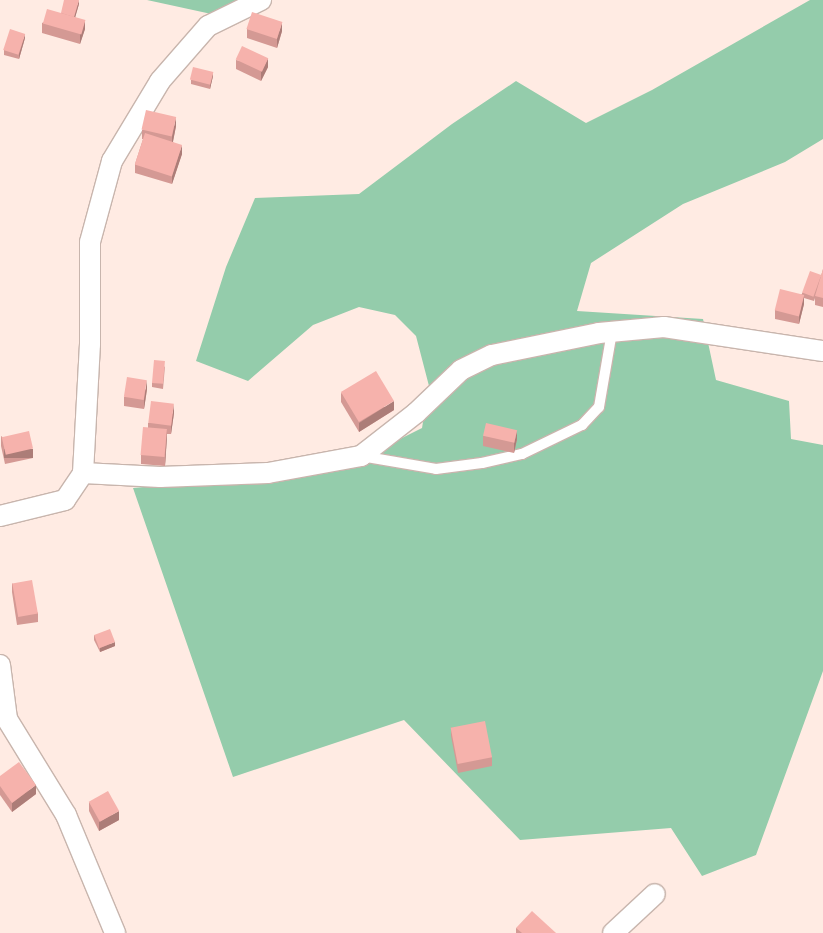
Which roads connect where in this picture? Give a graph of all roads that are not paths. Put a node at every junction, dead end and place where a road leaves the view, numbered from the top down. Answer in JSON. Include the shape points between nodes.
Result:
{"nodes":[{"id":1,"x":261,"y":0,"type":"edge"},
{"id":2,"x":612,"y":332,"type":"junction"},
{"id":3,"x":823,"y":351,"type":"edge"},
{"id":4,"x":361,"y":456,"type":"junction"},
{"id":5,"x":84,"y":473,"type":"junction"},
{"id":6,"x":0,"y":516,"type":"edge"},
{"id":7,"x":0,"y":665,"type":"edge"},
{"id":8,"x":3,"y":716,"type":"edge"},
{"id":9,"x":655,"y":894,"type":"dead end"},
{"id":10,"x":115,"y":933,"type":"edge"},
{"id":11,"x":613,"y":933,"type":"edge"}],
"edges":[{"from":1,"to":5,"type":"street","via":[[208,26],[160,81],[112,160],[90,242],[90,344]]},
{"from":2,"to":3,"type":"street","via":[[664,327]]},
{"from":2,"to":4,"type":"street","via":[[492,354],[461,370],[416,413]]},
{"from":2,"to":4,"type":"lane","via":[[599,407],[582,424],[522,454],[436,469]]},
{"from":4,"to":5,"type":"street","via":[[268,473],[160,477]]},
{"from":5,"to":6,"type":"street","via":[[65,500]]},
{"from":7,"to":8,"type":"street"},
{"from":8,"to":10,"type":"street","via":[[66,815]]},
{"from":9,"to":11,"type":"street"}]}
